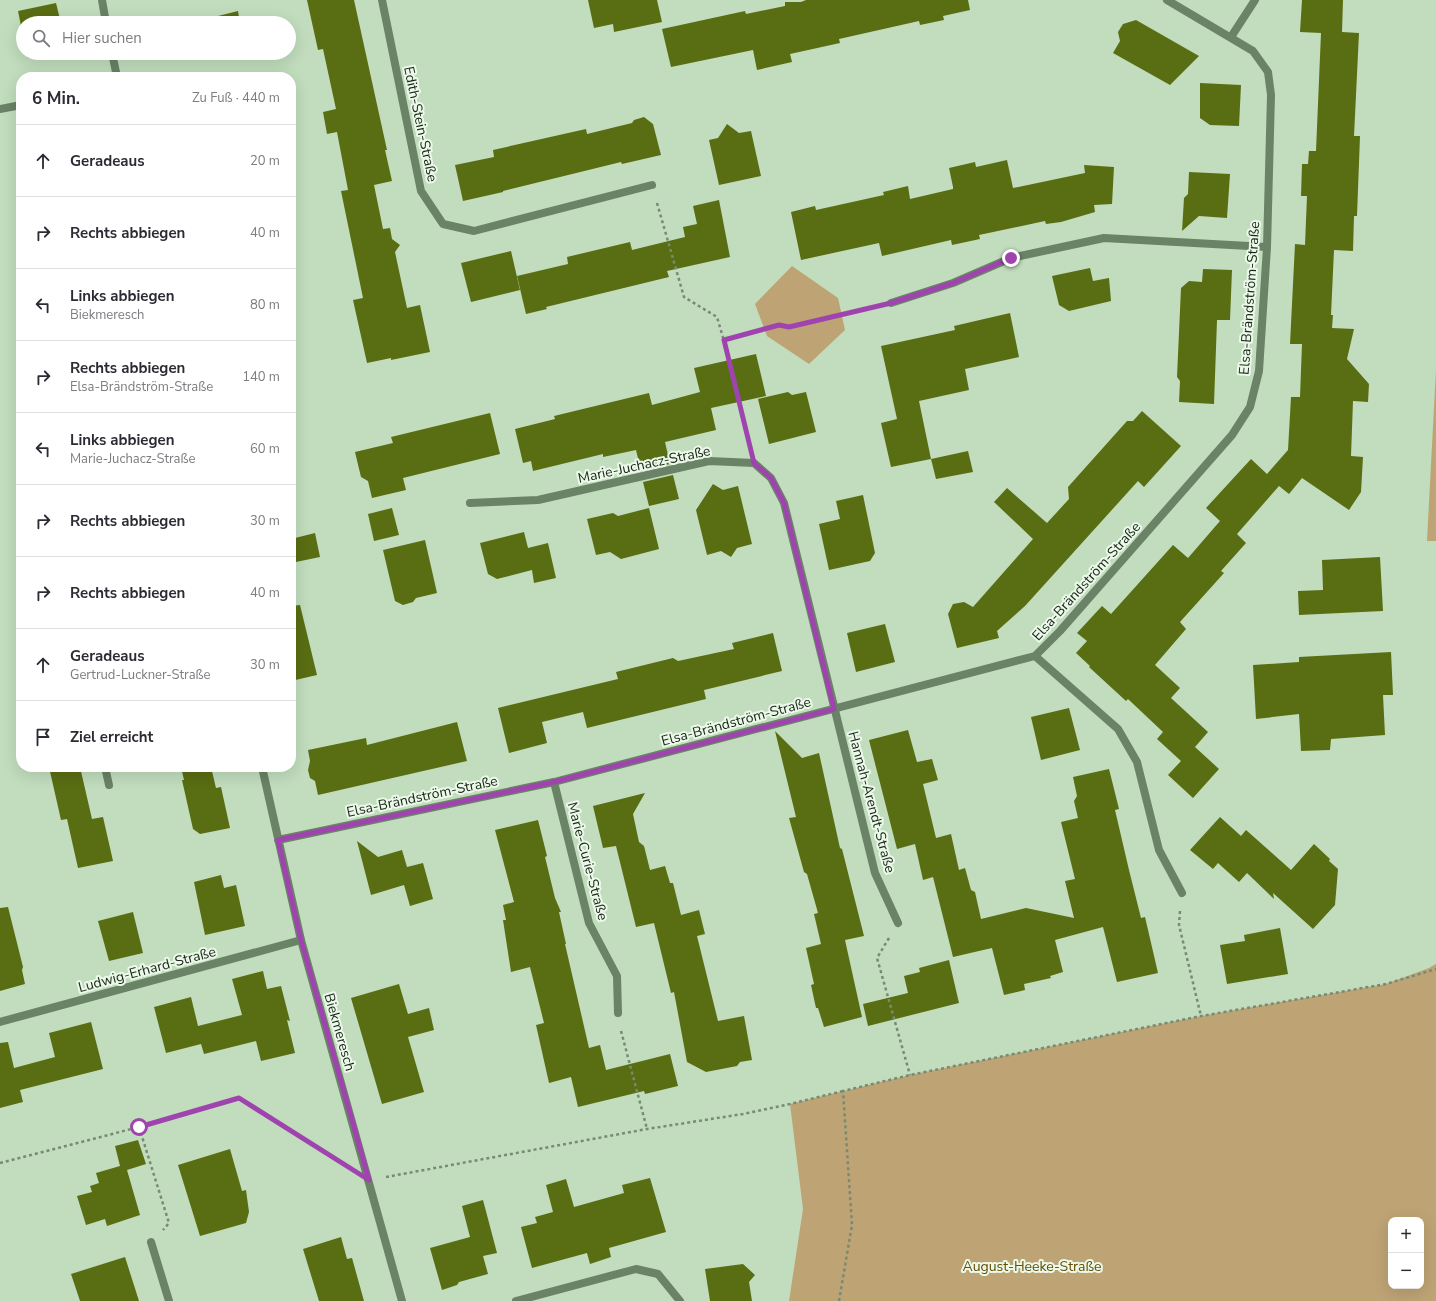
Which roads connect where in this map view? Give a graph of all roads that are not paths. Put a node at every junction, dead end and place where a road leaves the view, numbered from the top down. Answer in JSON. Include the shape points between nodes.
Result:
{"nodes":[{"id":1,"x":102,"y":0,"type":"edge"},
{"id":2,"x":382,"y":0,"type":"edge"},
{"id":3,"x":1167,"y":0,"type":"edge"},
{"id":4,"x":1256,"y":0,"type":"edge"},
{"id":5,"x":105,"y":16,"type":"edge"},
{"id":6,"x":1231,"y":37,"type":"junction"},
{"id":7,"x":113,"y":60,"type":"edge"},
{"id":8,"x":115,"y":72,"type":"edge"},
{"id":9,"x":16,"y":106,"type":"edge"},
{"id":10,"x":0,"y":110,"type":"edge"},
{"id":11,"x":652,"y":185,"type":"road end"},
{"id":12,"x":1267,"y":247,"type":"junction"},
{"id":13,"x":891,"y":303,"type":"road end"},
{"id":14,"x":470,"y":503,"type":"dead end"},
{"id":15,"x":1035,"y":656,"type":"junction"},
{"id":16,"x":834,"y":709,"type":"junction"},
{"id":17,"x":106,"y":772,"type":"edge"},
{"id":18,"x":263,"y":772,"type":"edge"},
{"id":19,"x":554,"y":782,"type":"junction"},
{"id":20,"x":109,"y":785,"type":"dead end"},
{"id":21,"x":278,"y":840,"type":"junction"},
{"id":22,"x":1182,"y":893,"type":"road end"},
{"id":23,"x":898,"y":923,"type":"road end"},
{"id":24,"x":301,"y":940,"type":"junction"},
{"id":25,"x":618,"y":1013,"type":"road end"},
{"id":26,"x":0,"y":1022,"type":"edge"},
{"id":27,"x":151,"y":1242,"type":"road end"},
{"id":28,"x":169,"y":1301,"type":"edge"},
{"id":29,"x":402,"y":1301,"type":"edge"},
{"id":30,"x":516,"y":1301,"type":"edge"},
{"id":31,"x":680,"y":1301,"type":"edge"}],
"edges":[{"from":1,"to":5,"type":"street"},
{"from":2,"to":11,"type":"street","name":"Edith-Stein-Straße","via":[[421,191],[443,224],[474,231]]},
{"from":3,"to":6,"type":"street","name":"Elsa-Brändström-Straße"},
{"from":4,"to":6,"type":"street"},
{"from":6,"to":12,"type":"street","name":"Elsa-Brändström-Straße","via":[[1253,51],[1268,72],[1272,95]]},
{"from":7,"to":8,"type":"street"},
{"from":9,"to":10,"type":"street"},
{"from":12,"to":13,"type":"street","via":[[1104,238],[1011,258],[953,283]]},
{"from":12,"to":15,"type":"street","name":"Elsa-Brändström-Straße","via":[[1259,371],[1250,407],[1232,435],[1060,631]]},
{"from":14,"to":16,"type":"street","name":"Marie-Juchacz-Straße","via":[[538,500],[709,461],[754,463],[771,478],[784,503]]},
{"from":15,"to":16,"type":"street","name":"Elsa-Brändström-Straße"},
{"from":15,"to":22,"type":"street","via":[[1118,729],[1137,762],[1159,850]]},
{"from":16,"to":19,"type":"street","name":"Elsa-Brändström-Straße"},
{"from":16,"to":23,"type":"street","name":"Hannah-Arendt-Straße","via":[[875,873]]},
{"from":17,"to":20,"type":"street"},
{"from":18,"to":21,"type":"street","name":"Biekmeresch"},
{"from":19,"to":21,"type":"street","name":"Elsa-Brändström-Straße"},
{"from":19,"to":25,"type":"street","name":"Marie-Curie-Straße","via":[[589,923],[617,976]]},
{"from":21,"to":24,"type":"street","name":"Biekmeresch"},
{"from":24,"to":26,"type":"street","name":"Ludwig-Erhard-Straße"},
{"from":24,"to":29,"type":"street","name":"Biekmeresch"},
{"from":27,"to":28,"type":"street"},
{"from":30,"to":31,"type":"street","via":[[636,1269],[658,1274]]}]}
